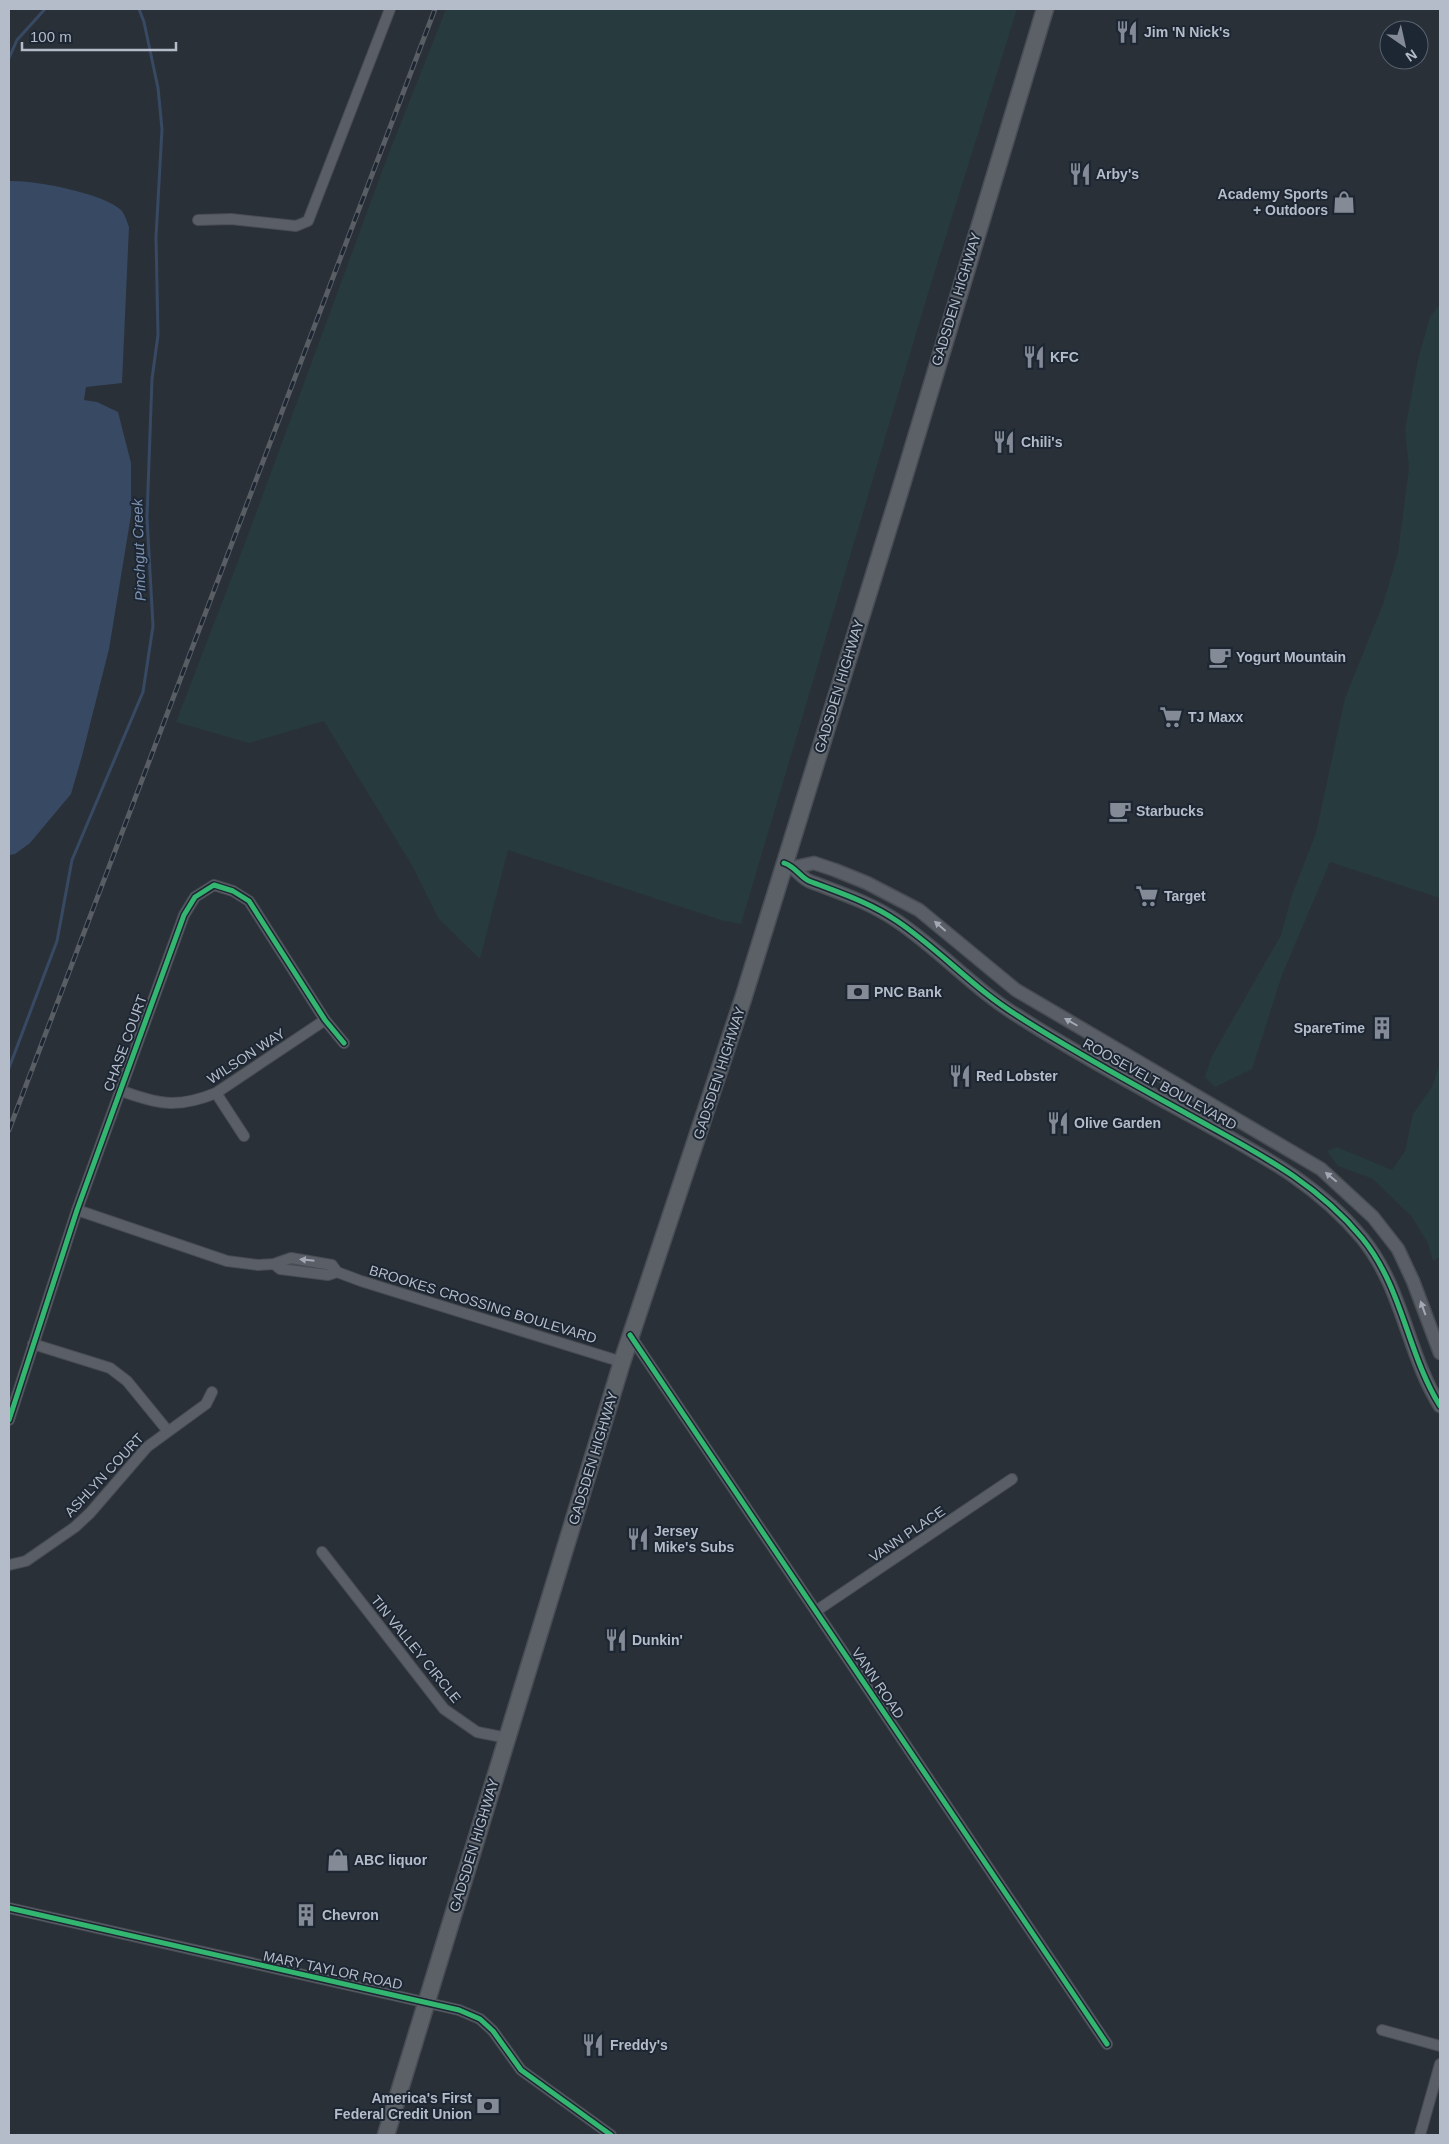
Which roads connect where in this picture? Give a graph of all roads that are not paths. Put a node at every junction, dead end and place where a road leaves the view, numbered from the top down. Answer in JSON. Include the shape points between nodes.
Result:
{"nodes":[{"id":1,"x":390,"y":9,"type":"edge"},
{"id":2,"x":1045,"y":9,"type":"edge"},
{"id":3,"x":198,"y":220,"type":"dead end"},
{"id":4,"x":790,"y":865,"type":"junction"},
{"id":5,"x":325,"y":1020,"type":"junction"},
{"id":6,"x":344,"y":1043,"type":"dead end"},
{"id":7,"x":119,"y":1090,"type":"junction"},
{"id":8,"x":216,"y":1093,"type":"junction"},
{"id":9,"x":244,"y":1136,"type":"dead end"},
{"id":10,"x":77,"y":1210,"type":"junction"},
{"id":11,"x":630,"y":1335,"type":"junction"},
{"id":12,"x":34,"y":1344,"type":"junction"},
{"id":13,"x":1440,"y":1353,"type":"edge"},
{"id":14,"x":622,"y":1362,"type":"junction"},
{"id":15,"x":212,"y":1392,"type":"dead end"},
{"id":16,"x":1440,"y":1406,"type":"edge"},
{"id":17,"x":9,"y":1420,"type":"edge"},
{"id":18,"x":167,"y":1430,"type":"junction"},
{"id":19,"x":1012,"y":1479,"type":"dead end"},
{"id":20,"x":322,"y":1552,"type":"dead end"},
{"id":21,"x":9,"y":1565,"type":"edge"},
{"id":22,"x":816,"y":1611,"type":"junction"},
{"id":23,"x":507,"y":1738,"type":"junction"},
{"id":24,"x":9,"y":1908,"type":"edge"},
{"id":25,"x":428,"y":2002,"type":"junction"},
{"id":26,"x":1382,"y":2030,"type":"dead end"},
{"id":27,"x":1107,"y":2044,"type":"dead end"},
{"id":28,"x":1440,"y":2046,"type":"edge"},
{"id":29,"x":1440,"y":2064,"type":"edge"},
{"id":30,"x":386,"y":2135,"type":"edge"},
{"id":31,"x":611,"y":2135,"type":"edge"},
{"id":32,"x":1420,"y":2135,"type":"edge"}],
"edges":[{"from":1,"to":3,"type":"street","via":[[308,221],[296,226],[231,219]]},
{"from":2,"to":4,"type":"main road","name":"GADSDEN HIGHWAY"},
{"from":4,"to":11,"type":"main road","name":"GADSDEN HIGHWAY"},
{"from":13,"to":4,"type":"street","name":"ROOSEVELT BOULEVARD","one_way":true,"via":[[1398,1249],[1373,1217],[1322,1170],[1021,993],[919,910],[867,883],[814,862]]},
{"from":4,"to":16,"type":"street","name":"ROOSEVELT BOULEVARD","via":[[807,880],[846,893],[897,921],[972,983],[1021,1018],[1258,1152],[1307,1186],[1350,1224],[1383,1269],[1426,1380]]},
{"from":5,"to":6,"type":"street","name":"CHASE COURT"},
{"from":5,"to":7,"type":"street","name":"CHASE COURT","via":[[249,901],[214,885],[195,897],[184,915]]},
{"from":5,"to":8,"type":"street","name":"WILSON WAY"},
{"from":7,"to":8,"type":"street","name":"WILSON WAY","via":[[166,1104],[185,1103]]},
{"from":7,"to":10,"type":"street","name":"CHASE COURT"},
{"from":8,"to":9,"type":"street"},
{"from":10,"to":12,"type":"street","name":"CHASE COURT"},
{"from":10,"to":14,"type":"street","name":"BROOKES CROSSING BOULEVARD","via":[[226,1261],[274,1264],[280,1269],[328,1275],[337,1272]]},
{"from":11,"to":14,"type":"main road","name":"GADSDEN HIGHWAY"},
{"from":11,"to":22,"type":"street","name":"VANN ROAD"},
{"from":12,"to":17,"type":"street","name":"CHASE COURT"},
{"from":12,"to":18,"type":"street","via":[[110,1368],[127,1381]]},
{"from":14,"to":23,"type":"main road","name":"GADSDEN HIGHWAY"},
{"from":15,"to":18,"type":"street","name":"ASHLYN COURT","via":[[206,1404]]},
{"from":18,"to":21,"type":"street","name":"ASHLYN COURT","via":[[147,1446],[75,1527],[26,1562]]},
{"from":19,"to":22,"type":"street","name":"VANN PLACE"},
{"from":20,"to":23,"type":"street","name":"TIN VALLEY CIRCLE","via":[[444,1710],[478,1732]]},
{"from":22,"to":27,"type":"street","name":"VANN ROAD"},
{"from":23,"to":25,"type":"main road","name":"GADSDEN HIGHWAY"},
{"from":24,"to":25,"type":"street","name":"MARY TAYLOR ROAD"},
{"from":25,"to":30,"type":"main road","name":"GADSDEN HIGHWAY"},
{"from":25,"to":31,"type":"street","name":"MARY TAYLOR ROAD","via":[[480,2019],[493,2031],[521,2070]]},
{"from":26,"to":28,"type":"street"},
{"from":29,"to":32,"type":"street"}]}
